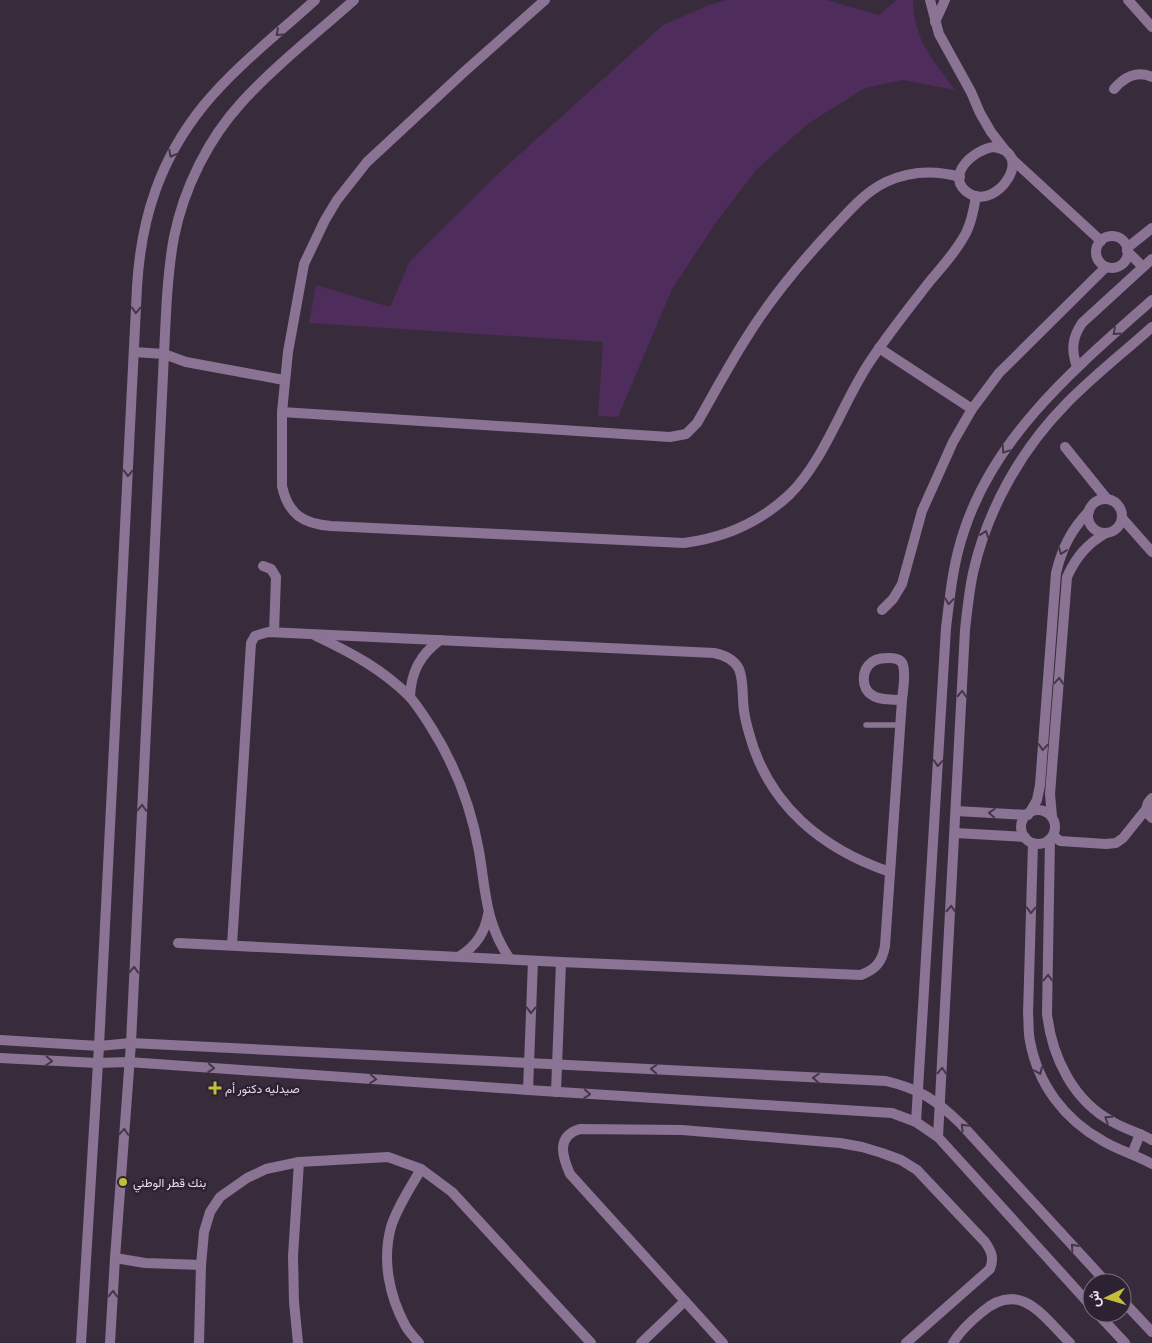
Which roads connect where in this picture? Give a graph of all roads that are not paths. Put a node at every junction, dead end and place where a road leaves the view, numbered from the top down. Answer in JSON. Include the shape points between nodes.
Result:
{"nodes":[{"id":1,"x":315,"y":0,"type":"edge"},
{"id":2,"x":354,"y":0,"type":"edge"},
{"id":3,"x":545,"y":0,"type":"edge"},
{"id":4,"x":930,"y":0,"type":"edge"},
{"id":5,"x":945,"y":0,"type":"edge"},
{"id":6,"x":1128,"y":0,"type":"edge"},
{"id":7,"x":935,"y":22,"type":"junction"},
{"id":8,"x":1151,"y":23,"type":"edge"},
{"id":9,"x":1152,"y":77,"type":"edge"},
{"id":10,"x":1114,"y":90,"type":"dead end"},
{"id":11,"x":1005,"y":150,"type":"junction"},
{"id":12,"x":1012,"y":159,"type":"junction"},
{"id":13,"x":960,"y":177,"type":"junction"},
{"id":14,"x":976,"y":196,"type":"junction"},
{"id":15,"x":1152,"y":228,"type":"edge"},
{"id":16,"x":1101,"y":241,"type":"junction"},
{"id":17,"x":1127,"y":250,"type":"junction"},
{"id":18,"x":1152,"y":259,"type":"edge"},
{"id":19,"x":1109,"y":267,"type":"junction"},
{"id":20,"x":1142,"y":267,"type":"junction"},
{"id":21,"x":1125,"y":283,"type":"junction"},
{"id":22,"x":1152,"y":300,"type":"edge"},
{"id":23,"x":1152,"y":326,"type":"edge"},
{"id":24,"x":880,"y":348,"type":"junction"},
{"id":25,"x":134,"y":352,"type":"junction"},
{"id":26,"x":164,"y":354,"type":"junction"},
{"id":27,"x":1077,"y":367,"type":"junction"},
{"id":28,"x":284,"y":380,"type":"junction"},
{"id":29,"x":972,"y":409,"type":"junction"},
{"id":30,"x":282,"y":412,"type":"junction"},
{"id":31,"x":1065,"y":447,"type":"dead end"},
{"id":32,"x":1107,"y":498,"type":"junction"},
{"id":33,"x":1088,"y":511,"type":"junction"},
{"id":34,"x":1122,"y":518,"type":"junction"},
{"id":35,"x":1106,"y":533,"type":"junction"},
{"id":36,"x":1152,"y":552,"type":"edge"},
{"id":37,"x":263,"y":566,"type":"dead end"},
{"id":38,"x":1056,"y":573,"type":"junction"},
{"id":39,"x":1067,"y":577,"type":"junction"},
{"id":40,"x":882,"y":610,"type":"dead end"},
{"id":41,"x":946,"y":628,"type":"junction"},
{"id":42,"x":965,"y":630,"type":"junction"},
{"id":43,"x":274,"y":632,"type":"junction"},
{"id":44,"x":311,"y":634,"type":"junction"},
{"id":45,"x":440,"y":640,"type":"junction"},
{"id":46,"x":1049,"y":657,"type":"junction"},
{"id":47,"x":1061,"y":659,"type":"junction"},
{"id":48,"x":410,"y":698,"type":"junction"},
{"id":49,"x":902,"y":700,"type":"junction"},
{"id":50,"x":866,"y":725,"type":"dead end"},
{"id":51,"x":900,"y":725,"type":"junction"},
{"id":52,"x":1044,"y":729,"type":"junction"},
{"id":53,"x":1056,"y":730,"type":"junction"},
{"id":54,"x":1040,"y":785,"type":"junction"},
{"id":55,"x":1051,"y":787,"type":"junction"},
{"id":56,"x":1152,"y":798,"type":"edge"},
{"id":57,"x":1147,"y":808,"type":"junction"},
{"id":58,"x":956,"y":810,"type":"junction"},
{"id":59,"x":1029,"y":813,"type":"junction"},
{"id":60,"x":1052,"y":817,"type":"junction"},
{"id":61,"x":1152,"y":818,"type":"edge"},
{"id":62,"x":955,"y":833,"type":"junction"},
{"id":63,"x":1052,"y":837,"type":"junction"},
{"id":64,"x":1029,"y":840,"type":"junction"},
{"id":65,"x":890,"y":872,"type":"junction"},
{"id":66,"x":1032,"y":879,"type":"junction"},
{"id":67,"x":1050,"y":879,"type":"junction"},
{"id":68,"x":488,"y":913,"type":"junction"},
{"id":69,"x":1048,"y":936,"type":"junction"},
{"id":70,"x":1030,"y":937,"type":"junction"},
{"id":71,"x":178,"y":943,"type":"dead end"},
{"id":72,"x":232,"y":945,"type":"junction"},
{"id":73,"x":460,"y":956,"type":"junction"},
{"id":74,"x":510,"y":959,"type":"junction"},
{"id":75,"x":533,"y":961,"type":"junction"},
{"id":76,"x":561,"y":962,"type":"junction"},
{"id":77,"x":1028,"y":1014,"type":"junction"},
{"id":78,"x":1047,"y":1014,"type":"junction"},
{"id":79,"x":0,"y":1040,"type":"edge"},
{"id":80,"x":131,"y":1044,"type":"junction"},
{"id":81,"x":99,"y":1046,"type":"junction"},
{"id":82,"x":0,"y":1058,"type":"edge"},
{"id":83,"x":128,"y":1062,"type":"junction"},
{"id":84,"x":529,"y":1063,"type":"junction"},
{"id":85,"x":97,"y":1064,"type":"junction"},
{"id":86,"x":557,"y":1064,"type":"junction"},
{"id":87,"x":528,"y":1090,"type":"junction"},
{"id":88,"x":918,"y":1091,"type":"junction"},
{"id":89,"x":556,"y":1092,"type":"junction"},
{"id":90,"x":940,"y":1104,"type":"junction"},
{"id":91,"x":916,"y":1122,"type":"junction"},
{"id":92,"x":1140,"y":1134,"type":"junction"},
{"id":93,"x":938,"y":1137,"type":"junction"},
{"id":94,"x":1152,"y":1140,"type":"edge"},
{"id":95,"x":1132,"y":1154,"type":"junction"},
{"id":96,"x":299,"y":1162,"type":"junction"},
{"id":97,"x":1152,"y":1164,"type":"edge"},
{"id":98,"x":421,"y":1169,"type":"junction"},
{"id":99,"x":115,"y":1258,"type":"junction"},
{"id":100,"x":201,"y":1265,"type":"junction"},
{"id":101,"x":1098,"y":1273,"type":"edge"},
{"id":102,"x":1082,"y":1296,"type":"edge"},
{"id":103,"x":685,"y":1301,"type":"junction"},
{"id":104,"x":1132,"y":1311,"type":"edge"},
{"id":105,"x":1106,"y":1323,"type":"edge"},
{"id":106,"x":1152,"y":1332,"type":"edge"},
{"id":107,"x":81,"y":1343,"type":"edge"},
{"id":108,"x":110,"y":1343,"type":"edge"},
{"id":109,"x":199,"y":1343,"type":"edge"},
{"id":110,"x":298,"y":1343,"type":"edge"},
{"id":111,"x":419,"y":1343,"type":"edge"},
{"id":112,"x":591,"y":1343,"type":"edge"},
{"id":113,"x":641,"y":1343,"type":"edge"},
{"id":114,"x":723,"y":1343,"type":"edge"},
{"id":115,"x":906,"y":1343,"type":"edge"},
{"id":116,"x":953,"y":1343,"type":"edge"},
{"id":117,"x":1070,"y":1343,"type":"edge"},
{"id":118,"x":1125,"y":1343,"type":"edge"}],
"edges":[{"from":1,"to":25,"type":"street","one_way":true,"via":[[212,97],[173,151],[143,230]]},
{"from":2,"to":26,"type":"street","via":[[257,87],[213,140],[190,186],[175,235],[170,260]]},
{"from":3,"to":28,"type":"street","via":[[384,145],[337,200],[304,264]]},
{"from":4,"to":7,"type":"street"},
{"from":5,"to":7,"type":"street"},
{"from":6,"to":8,"type":"street"},
{"from":7,"to":11,"type":"street","via":[[980,112]]},
{"from":9,"to":10,"type":"street","via":[[1135,74],[1120,82]]},
{"from":11,"to":12,"type":"street"},
{"from":11,"to":13,"type":"street","via":[[994,147],[977,153],[963,166]]},
{"from":12,"to":14,"type":"street","via":[[1013,170],[1003,185],[988,195]]},
{"from":12,"to":16,"type":"street"},
{"from":13,"to":14,"type":"street","via":[[963,187]]},
{"from":13,"to":30,"type":"street","via":[[938,172],[906,175],[885,183],[858,202],[819,243],[768,306],[698,423],[686,434],[670,436]]},
{"from":14,"to":24,"type":"street","via":[[971,220],[961,242]]},
{"from":15,"to":17,"type":"street"},
{"from":16,"to":17,"type":"street","via":[[1109,237],[1118,238]]},
{"from":16,"to":19,"type":"street","via":[[1097,256],[1102,264]]},
{"from":17,"to":19,"type":"street","via":[[1124,263]]},
{"from":17,"to":20,"type":"street"},
{"from":18,"to":20,"type":"street"},
{"from":19,"to":21,"type":"street"},
{"from":19,"to":29,"type":"street","via":[[999,373]]},
{"from":20,"to":21,"type":"street"},
{"from":21,"to":27,"type":"street","via":[[1082,323],[1076,333],[1073,356]]},
{"from":22,"to":27,"type":"street","one_way":true},
{"from":42,"to":23,"type":"street","one_way":true,"via":[[980,547],[1014,470],[1065,405]]},
{"from":24,"to":29,"type":"street"},
{"from":24,"to":30,"type":"street","via":[[846,401],[812,466],[790,494],[749,524],[718,537],[684,543],[331,526],[308,522],[290,508],[284,497]]},
{"from":25,"to":26,"type":"street"},
{"from":25,"to":81,"type":"street","one_way":true},
{"from":26,"to":28,"type":"street","via":[[186,362]]},
{"from":80,"to":26,"type":"street","one_way":true},
{"from":27,"to":41,"type":"street","one_way":true,"via":[[1041,403],[984,484],[964,530],[952,579]]},
{"from":28,"to":30,"type":"street"},
{"from":29,"to":40,"type":"street","via":[[926,502],[902,584]]},
{"from":31,"to":32,"type":"street"},
{"from":32,"to":33,"type":"street","via":[[1096,501]]},
{"from":32,"to":34,"type":"street","via":[[1117,503]]},
{"from":33,"to":35,"type":"street","via":[[1094,529]]},
{"from":33,"to":38,"type":"street","one_way":true,"via":[[1066,540]]},
{"from":34,"to":35,"type":"street","via":[[1117,528]]},
{"from":34,"to":36,"type":"street"},
{"from":35,"to":39,"type":"street","via":[[1082,551]]},
{"from":37,"to":43,"type":"street","via":[[272,569],[276,577]]},
{"from":38,"to":39,"type":"street"},
{"from":38,"to":46,"type":"street"},
{"from":39,"to":47,"type":"street"},
{"from":41,"to":42,"type":"street"},
{"from":41,"to":88,"type":"street","one_way":true},
{"from":58,"to":42,"type":"street","one_way":true},
{"from":43,"to":44,"type":"street"},
{"from":43,"to":72,"type":"street","via":[[261,633],[251,643]]},
{"from":44,"to":45,"type":"street"},
{"from":44,"to":48,"type":"street","via":[[364,661]]},
{"from":45,"to":48,"type":"street","via":[[420,659],[414,671]]},
{"from":45,"to":65,"type":"street","via":[[724,655],[738,667],[750,736],[758,759],[785,803],[802,822],[842,852]]},
{"from":46,"to":47,"type":"street"},
{"from":46,"to":52,"type":"street"},
{"from":53,"to":47,"type":"street","one_way":true},
{"from":48,"to":68,"type":"street","via":[[439,739],[465,795],[476,835]]},
{"from":49,"to":49,"type":"street","via":[[901,662],[896,658],[880,658],[871,662],[863,679],[872,696]]},
{"from":49,"to":51,"type":"street"},
{"from":50,"to":51,"type":"lane"},
{"from":51,"to":65,"type":"street"},
{"from":52,"to":53,"type":"street"},
{"from":52,"to":54,"type":"street","one_way":true},
{"from":53,"to":55,"type":"street"},
{"from":54,"to":55,"type":"street"},
{"from":54,"to":59,"type":"street","via":[[1037,800]]},
{"from":55,"to":60,"type":"street"},
{"from":56,"to":57,"type":"street"},
{"from":57,"to":61,"type":"street"},
{"from":57,"to":63,"type":"street","via":[[1116,843],[1060,841]]},
{"from":59,"to":58,"type":"street","one_way":true},
{"from":58,"to":62,"type":"street"},
{"from":59,"to":60,"type":"street","via":[[1040,810]]},
{"from":59,"to":64,"type":"street","via":[[1022,828]]},
{"from":60,"to":63,"type":"street","via":[[1055,826]]},
{"from":62,"to":64,"type":"street"},
{"from":90,"to":62,"type":"street","one_way":true},
{"from":63,"to":64,"type":"street","via":[[1042,844]]},
{"from":63,"to":67,"type":"street"},
{"from":64,"to":66,"type":"street"},
{"from":65,"to":76,"type":"street","via":[[883,956],[878,965],[861,975]]},
{"from":66,"to":67,"type":"street"},
{"from":66,"to":70,"type":"street","one_way":true},
{"from":67,"to":69,"type":"street"},
{"from":68,"to":73,"type":"street","via":[[476,943]]},
{"from":68,"to":74,"type":"street","via":[[499,942]]},
{"from":69,"to":70,"type":"street"},
{"from":78,"to":69,"type":"street","one_way":true},
{"from":70,"to":77,"type":"street"},
{"from":71,"to":72,"type":"street"},
{"from":72,"to":73,"type":"street"},
{"from":73,"to":74,"type":"street"},
{"from":74,"to":75,"type":"street"},
{"from":75,"to":76,"type":"street"},
{"from":75,"to":84,"type":"street","one_way":true},
{"from":76,"to":86,"type":"street"},
{"from":77,"to":78,"type":"street"},
{"from":77,"to":95,"type":"street","one_way":true,"via":[[1036,1066],[1063,1111],[1082,1129]]},
{"from":92,"to":78,"type":"street","one_way":true,"via":[[1112,1122],[1076,1091],[1054,1049]]},
{"from":79,"to":81,"type":"street"},
{"from":80,"to":81,"type":"street"},
{"from":80,"to":83,"type":"street"},
{"from":80,"to":84,"type":"street"},
{"from":81,"to":85,"type":"street"},
{"from":82,"to":85,"type":"street","one_way":true},
{"from":83,"to":85,"type":"street"},
{"from":83,"to":87,"type":"street","one_way":true},
{"from":99,"to":83,"type":"street","one_way":true},
{"from":84,"to":86,"type":"street"},
{"from":84,"to":87,"type":"street"},
{"from":85,"to":107,"type":"street"},
{"from":88,"to":86,"type":"street","one_way":true,"via":[[886,1081]]},
{"from":86,"to":89,"type":"street"},
{"from":87,"to":89,"type":"street"},
{"from":88,"to":90,"type":"street"},
{"from":88,"to":91,"type":"street"},
{"from":89,"to":91,"type":"street","one_way":true,"via":[[892,1113]]},
{"from":90,"to":93,"type":"street"},
{"from":101,"to":90,"type":"street","one_way":true},
{"from":91,"to":93,"type":"street"},
{"from":92,"to":94,"type":"street"},
{"from":92,"to":95,"type":"street"},
{"from":93,"to":102,"type":"street"},
{"from":95,"to":97,"type":"street"},
{"from":96,"to":98,"type":"street","via":[[388,1157]]},
{"from":96,"to":100,"type":"street","via":[[266,1169],[247,1178],[220,1198],[210,1212],[204,1232]]},
{"from":96,"to":110,"type":"street","via":[[293,1256]]},
{"from":98,"to":111,"type":"street","via":[[396,1215],[387,1249],[393,1297],[405,1326]]},
{"from":98,"to":112,"type":"street","via":[[452,1192]]},
{"from":99,"to":100,"type":"street","via":[[145,1263]]},
{"from":108,"to":99,"type":"street","one_way":true},
{"from":100,"to":109,"type":"street"},
{"from":103,"to":113,"type":"street"},
{"from":103,"to":114,"type":"street"},
{"from":103,"to":115,"type":"street","via":[[570,1174],[562,1150],[566,1138],[573,1131],[682,1130],[830,1142],[862,1147],[901,1160],[917,1170],[986,1242],[993,1260],[990,1269]]},
{"from":104,"to":106,"type":"street"},
{"from":105,"to":118,"type":"street"},
{"from":116,"to":117,"type":"street","via":[[968,1324],[991,1304],[1010,1298],[1022,1300],[1038,1310]]}]}
